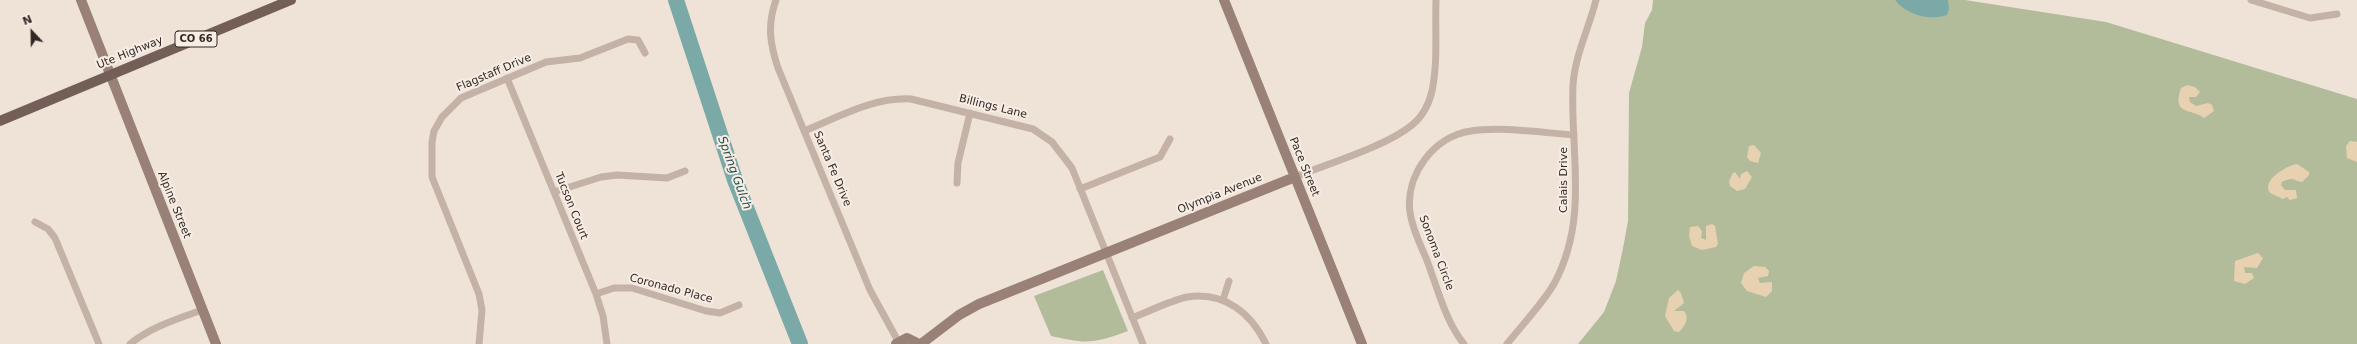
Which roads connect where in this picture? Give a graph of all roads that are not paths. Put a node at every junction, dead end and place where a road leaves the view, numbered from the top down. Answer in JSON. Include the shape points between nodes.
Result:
{"nodes":[{"id":1,"x":80,"y":0,"type":"edge"},
{"id":2,"x":291,"y":0,"type":"edge"},
{"id":3,"x":776,"y":0,"type":"edge"},
{"id":4,"x":1224,"y":0,"type":"edge"},
{"id":5,"x":1436,"y":0,"type":"edge"},
{"id":6,"x":1596,"y":0,"type":"edge"},
{"id":7,"x":2251,"y":0,"type":"edge"},
{"id":8,"x":2337,"y":14,"type":"dead end"},
{"id":9,"x":645,"y":52,"type":"dead end"},
{"id":10,"x":109,"y":74,"type":"junction"},
{"id":11,"x":507,"y":78,"type":"junction"},
{"id":12,"x":970,"y":113,"type":"junction"},
{"id":13,"x":0,"y":121,"type":"edge"},
{"id":14,"x":804,"y":131,"type":"junction"},
{"id":15,"x":1574,"y":135,"type":"junction"},
{"id":16,"x":1170,"y":139,"type":"dead end"},
{"id":17,"x":685,"y":171,"type":"dead end"},
{"id":18,"x":1295,"y":177,"type":"junction"},
{"id":19,"x":957,"y":183,"type":"dead end"},
{"id":20,"x":1080,"y":189,"type":"junction"},
{"id":21,"x":554,"y":192,"type":"junction"},
{"id":22,"x":35,"y":222,"type":"dead end"},
{"id":23,"x":1105,"y":253,"type":"junction"},
{"id":24,"x":1229,"y":281,"type":"dead end"},
{"id":25,"x":596,"y":294,"type":"junction"},
{"id":26,"x":1224,"y":300,"type":"junction"},
{"id":27,"x":739,"y":305,"type":"dead end"},
{"id":28,"x":202,"y":310,"type":"junction"},
{"id":29,"x":1132,"y":318,"type":"junction"},
{"id":30,"x":897,"y":343,"type":"edge"},
{"id":31,"x":99,"y":344,"type":"edge"},
{"id":32,"x":130,"y":344,"type":"edge"},
{"id":33,"x":216,"y":344,"type":"edge"},
{"id":34,"x":479,"y":344,"type":"edge"},
{"id":35,"x":608,"y":344,"type":"edge"},
{"id":36,"x":920,"y":344,"type":"edge"},
{"id":37,"x":1143,"y":344,"type":"edge"},
{"id":38,"x":1266,"y":344,"type":"edge"},
{"id":39,"x":1362,"y":344,"type":"edge"},
{"id":40,"x":1464,"y":344,"type":"edge"},
{"id":41,"x":1507,"y":344,"type":"edge"}],
"edges":[{"from":1,"to":10,"type":"street","name":"Alpine Street"},
{"from":2,"to":10,"type":"main road","name":"Ute Highway","number":"CO 66"},
{"from":3,"to":14,"type":"street","name":"Santa Fe Drive","via":[[769,28],[770,46]]},
{"from":4,"to":18,"type":"street","name":"Pace Street"},
{"from":5,"to":18,"type":"street","name":"Olympia Avenue","via":[[1433,82],[1426,107],[1418,120],[1388,139]]},
{"from":6,"to":15,"type":"street","name":"Calais Drive","via":[[1577,59],[1573,84]]},
{"from":7,"to":8,"type":"street","via":[[2310,18]]},
{"from":9,"to":11,"type":"street","name":"Flagstaff Drive","via":[[638,40],[628,39],[587,56],[546,62]]},
{"from":10,"to":13,"type":"main road","name":"Ute Highway","number":"CO 66"},
{"from":10,"to":28,"type":"street","name":"Alpine Street"},
{"from":11,"to":21,"type":"street","name":"Tucson Court"},
{"from":11,"to":34,"type":"street","name":"Flagstaff Drive","via":[[471,92],[452,104],[434,131],[431,153],[432,177],[479,294],[482,310]]},
{"from":12,"to":14,"type":"street","name":"Billings Lane","via":[[898,98],[873,103]]},
{"from":12,"to":19,"type":"street","via":[[958,163]]},
{"from":12,"to":20,"type":"street","name":"Billings Lane","via":[[1021,124],[1044,135],[1063,154]]},
{"from":14,"to":30,"type":"street","name":"Santa Fe Drive","via":[[870,290]]},
{"from":15,"to":40,"type":"street","name":"Sonoma Circle","via":[[1473,130],[1445,140],[1419,167],[1410,193],[1410,214],[1453,327]]},
{"from":15,"to":41,"type":"street","name":"Calais Drive","via":[[1577,204],[1567,255],[1554,283]]},
{"from":16,"to":20,"type":"street","via":[[1160,157]]},
{"from":17,"to":21,"type":"street","via":[[667,178],[601,176]]},
{"from":18,"to":23,"type":"street","name":"Olympia Avenue"},
{"from":18,"to":39,"type":"street","name":"Pace Street"},
{"from":20,"to":23,"type":"street","name":"Billings Lane"},
{"from":21,"to":25,"type":"street","name":"Tucson Court"},
{"from":22,"to":31,"type":"street","via":[[55,238]]},
{"from":23,"to":29,"type":"street","name":"Billings Lane"},
{"from":23,"to":36,"type":"street","name":"Olympia Avenue","via":[[970,308]]},
{"from":24,"to":26,"type":"street"},
{"from":25,"to":27,"type":"street","name":"Coronado Place","via":[[614,288],[632,288],[720,313]]},
{"from":25,"to":35,"type":"street","name":"Tucson Court"},
{"from":26,"to":29,"type":"street","via":[[1189,297]]},
{"from":26,"to":38,"type":"street","via":[[1249,317]]},
{"from":28,"to":32,"type":"street","via":[[160,326]]},
{"from":28,"to":33,"type":"street","name":"Alpine Street"},
{"from":29,"to":37,"type":"street","name":"Billings Lane"},
{"from":30,"to":36,"type":"street","via":[[912,339]]}]}
